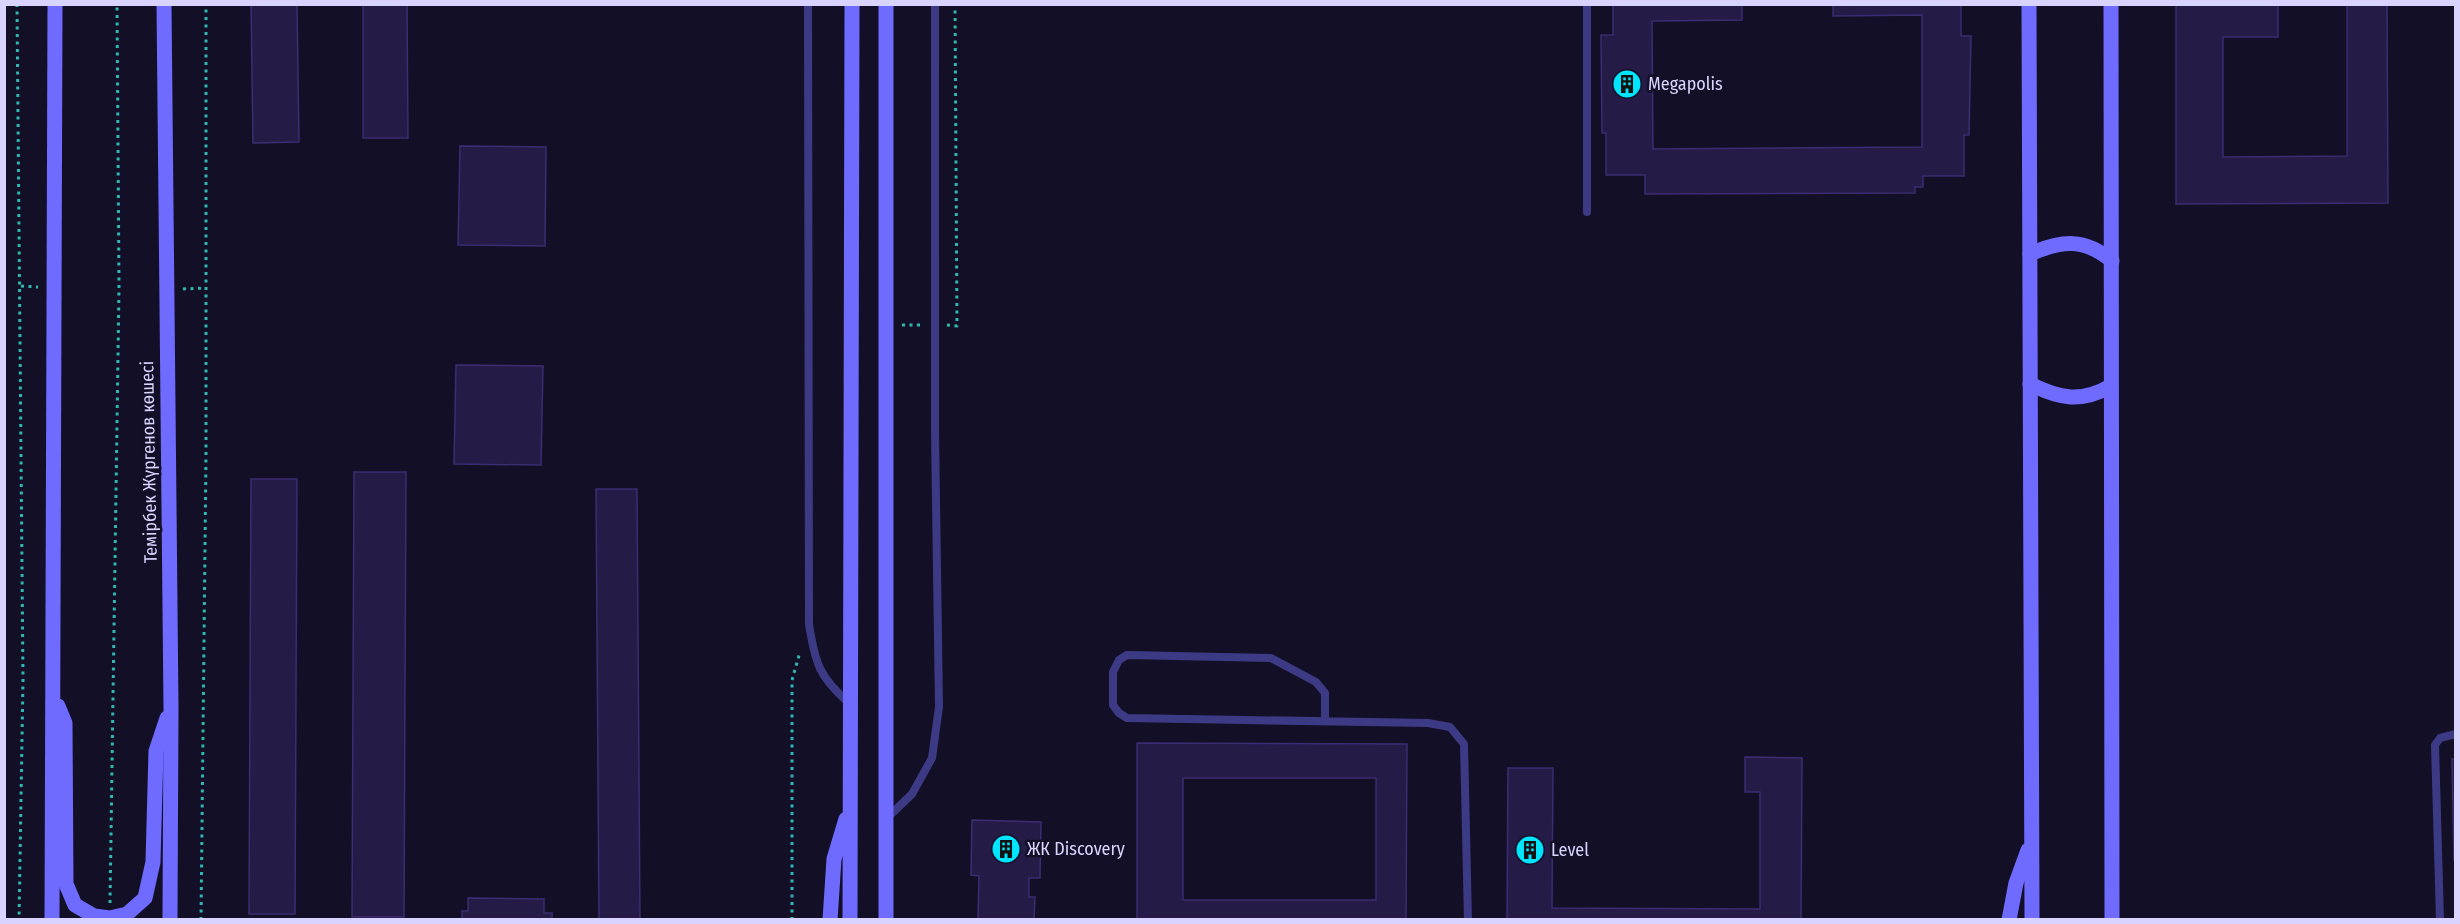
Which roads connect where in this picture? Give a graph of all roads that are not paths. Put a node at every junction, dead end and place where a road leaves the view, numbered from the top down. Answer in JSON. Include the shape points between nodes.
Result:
{"nodes":[{"id":1,"x":55,"y":4,"type":"edge"},
{"id":2,"x":164,"y":4,"type":"edge"},
{"id":3,"x":808,"y":4,"type":"edge"},
{"id":4,"x":852,"y":4,"type":"edge"},
{"id":5,"x":886,"y":4,"type":"edge"},
{"id":6,"x":935,"y":4,"type":"edge"},
{"id":7,"x":1587,"y":4,"type":"edge"},
{"id":8,"x":2030,"y":4,"type":"edge"},
{"id":9,"x":2111,"y":4,"type":"edge"},
{"id":10,"x":1587,"y":212,"type":"dead end"},
{"id":11,"x":2030,"y":254,"type":"junction"},
{"id":12,"x":2112,"y":261,"type":"junction"},
{"id":13,"x":2031,"y":384,"type":"junction"},
{"id":14,"x":2111,"y":386,"type":"junction"},
{"id":15,"x":54,"y":697,"type":"junction"},
{"id":16,"x":851,"y":705,"type":"junction"},
{"id":17,"x":171,"y":708,"type":"junction"},
{"id":18,"x":1325,"y":721,"type":"junction"},
{"id":19,"x":2456,"y":734,"type":"edge"},
{"id":20,"x":851,"y":805,"type":"junction"},
{"id":21,"x":886,"y":819,"type":"junction"},
{"id":22,"x":2032,"y":841,"type":"junction"},
{"id":23,"x":886,"y":892,"type":"junction"},
{"id":24,"x":52,"y":894,"type":"junction"},
{"id":25,"x":42,"y":920,"type":"edge"},
{"id":26,"x":52,"y":920,"type":"edge"},
{"id":27,"x":170,"y":920,"type":"edge"},
{"id":28,"x":830,"y":920,"type":"edge"},
{"id":29,"x":850,"y":920,"type":"edge"},
{"id":30,"x":886,"y":920,"type":"edge"},
{"id":31,"x":898,"y":920,"type":"edge"},
{"id":32,"x":1468,"y":920,"type":"edge"},
{"id":33,"x":2010,"y":920,"type":"edge"},
{"id":34,"x":2032,"y":920,"type":"edge"},
{"id":35,"x":2112,"y":920,"type":"edge"},
{"id":36,"x":2440,"y":920,"type":"edge"}],
"edges":[{"from":1,"to":15,"type":"street"},
{"from":2,"to":17,"type":"street","name":"Темірбек Жүргенов көшесі"},
{"from":3,"to":16,"type":"lane","via":[[809,624],[814,657],[831,687]]},
{"from":4,"to":16,"type":"street"},
{"from":5,"to":21,"type":"street"},
{"from":6,"to":21,"type":"lane","via":[[939,707],[932,758],[912,794]]},
{"from":7,"to":10,"type":"lane"},
{"from":8,"to":11,"type":"street"},
{"from":9,"to":12,"type":"street"},
{"from":11,"to":12,"type":"street","via":[[2064,243],[2085,244]]},
{"from":11,"to":13,"type":"street"},
{"from":12,"to":14,"type":"street"},
{"from":13,"to":14,"type":"street","via":[[2068,397],[2083,397]]},
{"from":13,"to":22,"type":"street"},
{"from":14,"to":35,"type":"street"},
{"from":15,"to":17,"type":"street","via":[[64,723],[66,884],[75,905],[94,916],[110,918],[127,914],[145,898],[153,862],[156,751]]},
{"from":15,"to":24,"type":"street"},
{"from":16,"to":20,"type":"street"},
{"from":17,"to":27,"type":"street","name":"Темірбек Жүргенов көшесі"},
{"from":18,"to":18,"type":"lane","via":[[1127,718],[1113,705],[1113,672],[1127,655],[1271,658],[1316,682],[1325,693]]},
{"from":18,"to":32,"type":"lane","via":[[1428,723],[1450,727],[1464,744]]},
{"from":19,"to":36,"type":"lane","via":[[2440,738],[2435,745]]},
{"from":20,"to":28,"type":"street","via":[[834,859]]},
{"from":20,"to":29,"type":"street"},
{"from":21,"to":23,"type":"street"},
{"from":22,"to":33,"type":"street","via":[[2016,883]]},
{"from":22,"to":34,"type":"street"},
{"from":23,"to":30,"type":"street"},
{"from":23,"to":31,"type":"street"},
{"from":24,"to":25,"type":"street"},
{"from":24,"to":26,"type":"street"}]}
